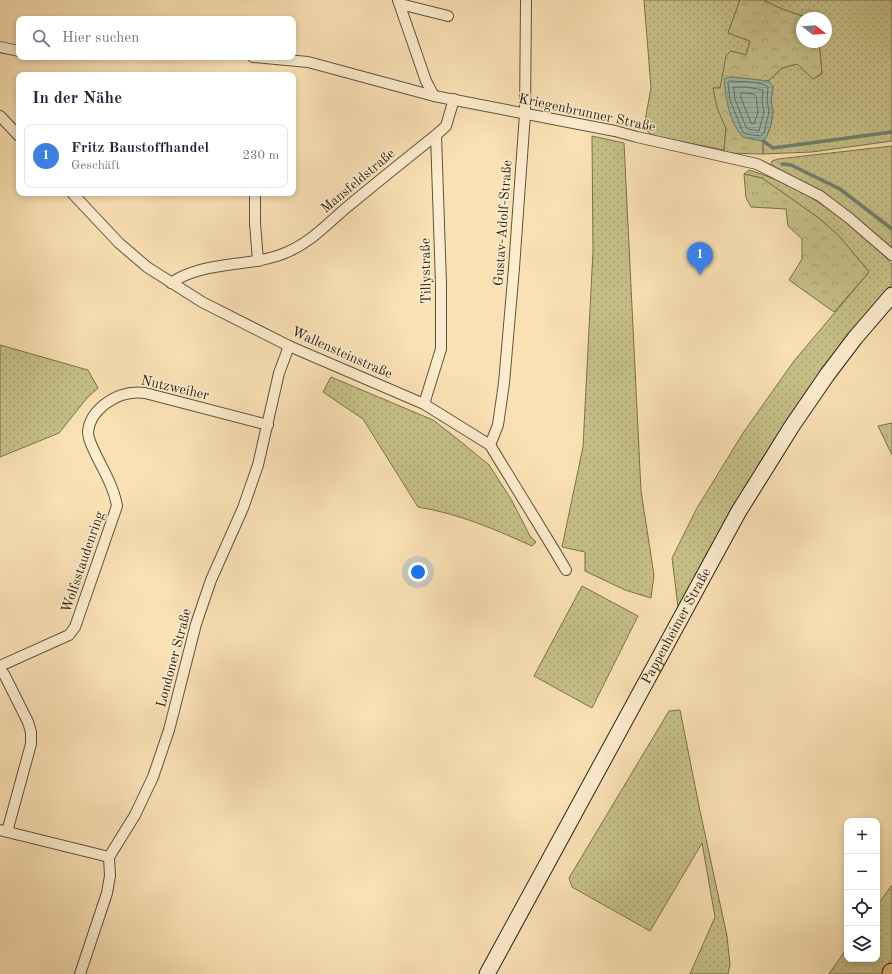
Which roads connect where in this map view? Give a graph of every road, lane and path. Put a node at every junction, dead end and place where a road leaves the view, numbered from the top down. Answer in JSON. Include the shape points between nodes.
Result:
{"nodes":[{"id":1,"x":526,"y":1,"type":"dead end"},
{"id":2,"x":399,"y":2,"type":"edge"},
{"id":3,"x":448,"y":16,"type":"dead end"},
{"id":4,"x":0,"y":48,"type":"edge"},
{"id":5,"x":16,"y":51,"type":"edge"},
{"id":6,"x":286,"y":60,"type":"edge"},
{"id":7,"x":434,"y":96,"type":"junction"},
{"id":8,"x":454,"y":99,"type":"junction"},
{"id":9,"x":525,"y":114,"type":"junction"},
{"id":10,"x":0,"y":116,"type":"edge"},
{"id":11,"x":16,"y":133,"type":"edge"},
{"id":12,"x":436,"y":135,"type":"junction"},
{"id":13,"x":75,"y":196,"type":"edge"},
{"id":14,"x":255,"y":196,"type":"edge"},
{"id":15,"x":892,"y":254,"type":"edge"},
{"id":16,"x":258,"y":261,"type":"junction"},
{"id":17,"x":171,"y":283,"type":"junction"},
{"id":18,"x":892,"y":294,"type":"edge"},
{"id":19,"x":289,"y":346,"type":"junction"},
{"id":20,"x":424,"y":404,"type":"junction"},
{"id":21,"x":268,"y":425,"type":"junction"},
{"id":22,"x":89,"y":426,"type":"joint"},
{"id":23,"x":490,"y":445,"type":"junction"},
{"id":24,"x":566,"y":570,"type":"dead end"},
{"id":25,"x":0,"y":666,"type":"edge"},
{"id":26,"x":0,"y":671,"type":"edge"},
{"id":27,"x":3,"y":831,"type":"edge"},
{"id":28,"x":109,"y":857,"type":"junction"},
{"id":29,"x":80,"y":974,"type":"edge"},
{"id":30,"x":487,"y":974,"type":"edge"}],
"edges":[{"from":1,"to":9,"type":"street","name":"Gustav-Adolf-Straße"},
{"from":2,"to":3,"type":"street"},
{"from":2,"to":7,"type":"street","via":[[426,81]]},
{"from":4,"to":5,"type":"street"},
{"from":6,"to":7,"type":"street","name":"Kriegenbrunner Straße","via":[[308,62]]},
{"from":7,"to":8,"type":"street","name":"Kriegenbrunner Straße"},
{"from":8,"to":9,"type":"street","name":"Kriegenbrunner Straße"},
{"from":8,"to":12,"type":"street","name":"Mansfeldstraße","via":[[446,126]]},
{"from":9,"to":15,"type":"street","name":"Kriegenbrunner Straße","via":[[615,131],[757,164],[820,196]]},
{"from":9,"to":23,"type":"street","name":"Gustav-Adolf-Straße","via":[[504,383],[498,425]]},
{"from":10,"to":11,"type":"street"},
{"from":12,"to":16,"type":"street","name":"Mansfeldstraße","via":[[314,237],[285,253]]},
{"from":12,"to":20,"type":"street","name":"Tillystraße","via":[[441,349]]},
{"from":13,"to":17,"type":"street","name":"Wallensteinstraße","via":[[119,243]]},
{"from":14,"to":16,"type":"street"},
{"from":16,"to":17,"type":"street","name":"Mansfeldstraße","via":[[200,270]]},
{"from":17,"to":19,"type":"street","name":"Wallensteinstraße","via":[[202,302]]},
{"from":18,"to":30,"type":"street","name":"Pappenheimer Straße","via":[[827,375],[792,426],[740,511]]},
{"from":19,"to":20,"type":"street","name":"Wallensteinstraße"},
{"from":19,"to":21,"type":"street","name":"Londoner Straße","via":[[279,373]]},
{"from":20,"to":23,"type":"street","name":"Wallensteinstraße"},
{"from":21,"to":22,"type":"street","name":"Nutzweiher","via":[[138,392],[109,401],[94,414]]},
{"from":21,"to":28,"type":"street","name":"Londoner Straße","via":[[243,508],[211,580],[196,624],[169,730],[154,777],[135,815]]},
{"from":22,"to":25,"type":"street","name":"Wolfsstaudenring","via":[[90,441],[115,495],[117,506],[76,627],[68,635]]},
{"from":23,"to":24,"type":"street","name":"Wallensteinstraße"},
{"from":26,"to":27,"type":"street","via":[[4,674],[31,732],[31,744]]},
{"from":27,"to":28,"type":"street"},
{"from":28,"to":29,"type":"street","via":[[110,876],[107,893]]}]}
